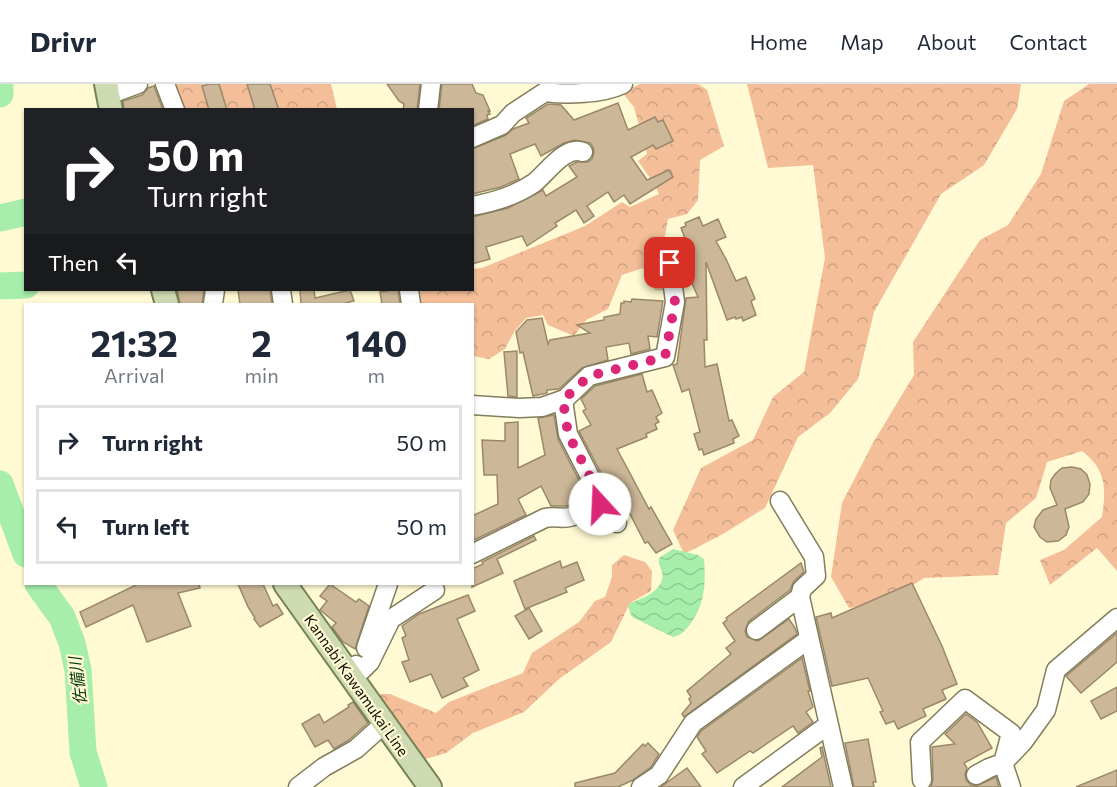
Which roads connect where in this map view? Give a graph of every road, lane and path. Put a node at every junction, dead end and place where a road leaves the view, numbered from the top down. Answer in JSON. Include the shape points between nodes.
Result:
{"nodes":[{"id":1,"x":138,"y":84,"type":"edge"},
{"id":2,"x":165,"y":84,"type":"edge"},
{"id":3,"x":431,"y":84,"type":"edge"},
{"id":4,"x":623,"y":84,"type":"edge"},
{"id":5,"x":575,"y":88,"type":"edge"},
{"id":6,"x":108,"y":96,"type":"edge"},
{"id":7,"x":174,"y":108,"type":"edge"},
{"id":8,"x":428,"y":108,"type":"edge"},
{"id":9,"x":474,"y":137,"type":"edge"},
{"id":10,"x":583,"y":152,"type":"dead end"},
{"id":11,"x":474,"y":206,"type":"edge"},
{"id":12,"x":670,"y":263,"type":"dead end"},
{"id":13,"x":563,"y":400,"type":"junction"},
{"id":14,"x":474,"y":405,"type":"edge"},
{"id":15,"x":780,"y":501,"type":"dead end"},
{"id":16,"x":604,"y":504,"type":"junction"},
{"id":17,"x":617,"y":523,"type":"dead end"},
{"id":18,"x":474,"y":553,"type":"edge"},
{"id":19,"x":286,"y":585,"type":"edge"},
{"id":20,"x":388,"y":585,"type":"edge"},
{"id":21,"x":435,"y":590,"type":"dead end"},
{"id":22,"x":800,"y":597,"type":"junction"},
{"id":23,"x":1117,"y":618,"type":"edge"},
{"id":24,"x":756,"y":630,"type":"dead end"},
{"id":25,"x":809,"y":639,"type":"junction"},
{"id":26,"x":351,"y":669,"type":"junction"},
{"id":27,"x":384,"y":724,"type":"junction"},
{"id":28,"x":828,"y":725,"type":"junction"},
{"id":29,"x":1003,"y":763,"type":"junction"},
{"id":30,"x":976,"y":775,"type":"dead end"},
{"id":31,"x":766,"y":779,"type":"edge"},
{"id":32,"x":922,"y":780,"type":"dead end"},
{"id":33,"x":298,"y":787,"type":"edge"},
{"id":34,"x":430,"y":787,"type":"edge"},
{"id":35,"x":641,"y":787,"type":"edge"},
{"id":36,"x":743,"y":787,"type":"edge"},
{"id":37,"x":843,"y":787,"type":"edge"},
{"id":38,"x":1011,"y":787,"type":"edge"}],
"edges":[{"from":1,"to":6,"type":"street"},
{"from":2,"to":7,"type":"street"},
{"from":3,"to":8,"type":"street"},
{"from":4,"to":5,"type":"street","via":[[609,89]]},
{"from":5,"to":9,"type":"street","via":[[563,94],[545,92],[502,124]]},
{"from":10,"to":11,"type":"street","via":[[574,150],[507,198]]},
{"from":12,"to":13,"type":"street","via":[[675,302],[665,357],[589,376]]},
{"from":13,"to":14,"type":"street","via":[[543,407]]},
{"from":13,"to":16,"type":"street","via":[[568,434]]},
{"from":15,"to":22,"type":"street","via":[[814,556],[816,576],[802,589]]},
{"from":16,"to":17,"type":"street"},
{"from":16,"to":18,"type":"street","via":[[568,518],[545,518]]},
{"from":19,"to":26,"type":"main road","name":"Kannabi Kawamukai Line"},
{"from":20,"to":26,"type":"street","via":[[369,642]]},
{"from":21,"to":26,"type":"street","via":[[391,619],[370,662],[362,670]]},
{"from":22,"to":24,"type":"street"},
{"from":22,"to":25,"type":"street"},
{"from":23,"to":29,"type":"street","via":[[1056,669],[1040,721]]},
{"from":25,"to":28,"type":"street"},
{"from":25,"to":35,"type":"street","via":[[693,723],[659,775]]},
{"from":26,"to":27,"type":"main road","name":"Kannabi Kawamukai Line"},
{"from":27,"to":33,"type":"street","via":[[356,749],[324,766]]},
{"from":27,"to":34,"type":"main road","name":"Kannabi Kawamukai Line"},
{"from":28,"to":31,"type":"street"},
{"from":28,"to":37,"type":"street"},
{"from":29,"to":30,"type":"street"},
{"from":29,"to":32,"type":"street","via":[[1011,733],[965,699],[920,742]]},
{"from":29,"to":38,"type":"street"},
{"from":31,"to":36,"type":"street"}]}
